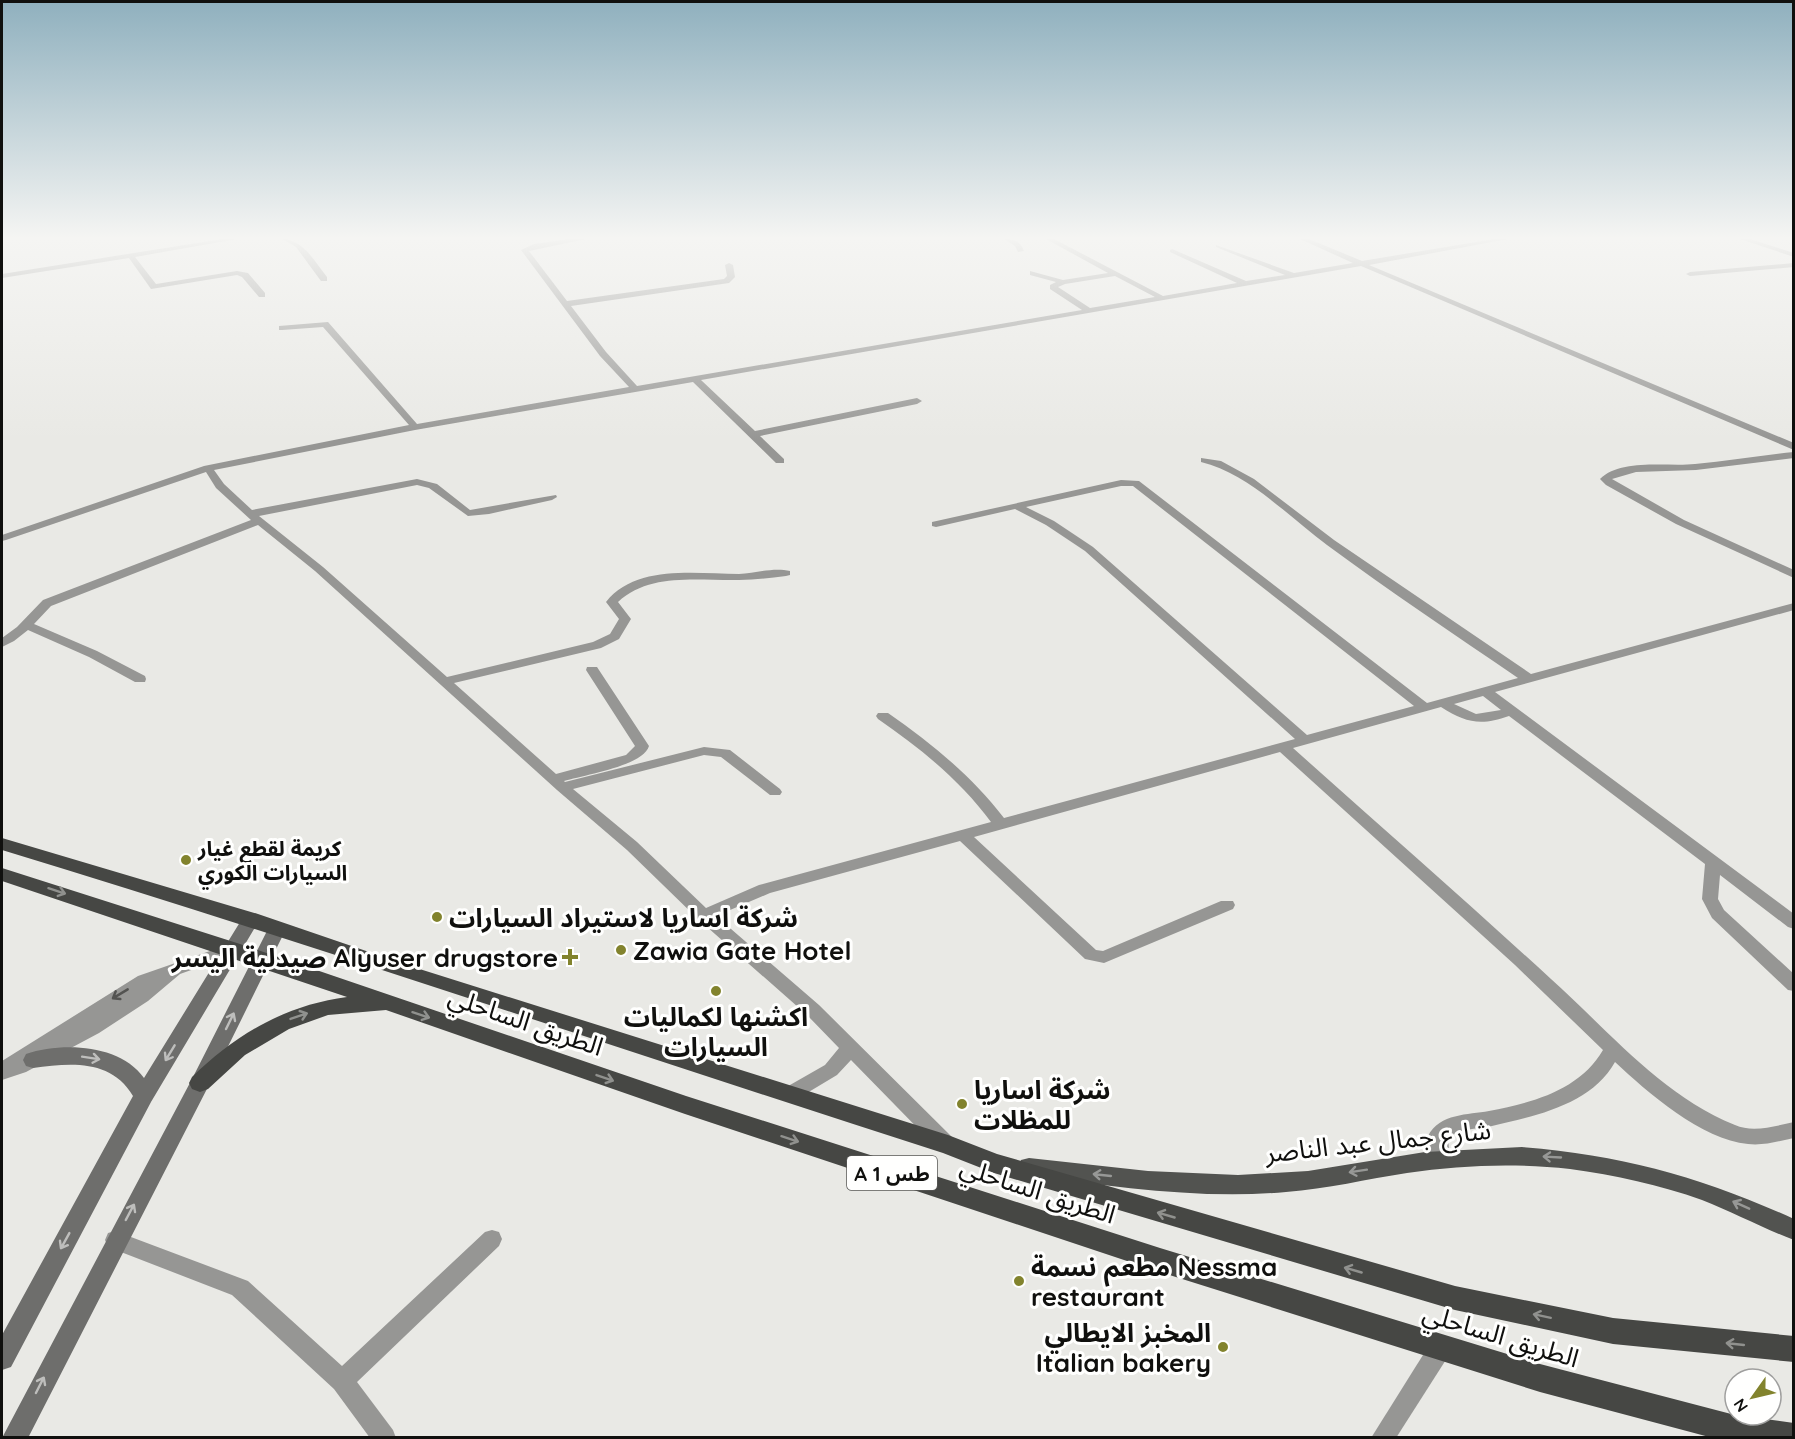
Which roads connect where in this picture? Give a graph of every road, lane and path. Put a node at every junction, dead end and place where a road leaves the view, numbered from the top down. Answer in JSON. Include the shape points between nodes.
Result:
{"nodes":[{"id":1,"x":567,"y":306,"type":"edge"},
{"id":2,"x":1081,"y":306,"type":"edge"},
{"id":3,"x":1124,"y":306,"type":"edge"},
{"id":4,"x":1462,"y":306,"type":"edge"},
{"id":5,"x":1091,"y":312,"type":"junction"},
{"id":6,"x":282,"y":328,"type":"dead end"},
{"id":7,"x":695,"y":378,"type":"junction"},
{"id":8,"x":635,"y":389,"type":"junction"},
{"id":9,"x":917,"y":401,"type":"dead end"},
{"id":10,"x":415,"y":427,"type":"junction"},
{"id":11,"x":755,"y":434,"type":"junction"},
{"id":12,"x":1794,"y":447,"type":"edge"},
{"id":13,"x":1794,"y":455,"type":"edge"},
{"id":14,"x":1205,"y":460,"type":"dead end"},
{"id":15,"x":780,"y":461,"type":"dead end"},
{"id":16,"x":208,"y":468,"type":"junction"},
{"id":17,"x":552,"y":497,"type":"dead end"},
{"id":18,"x":1016,"y":506,"type":"junction"},
{"id":19,"x":255,"y":517,"type":"junction"},
{"id":20,"x":936,"y":524,"type":"dead end"},
{"id":21,"x":2,"y":538,"type":"edge"},
{"id":22,"x":786,"y":573,"type":"dead end"},
{"id":23,"x":1794,"y":575,"type":"edge"},
{"id":24,"x":1794,"y":606,"type":"edge"},
{"id":25,"x":28,"y":626,"type":"junction"},
{"id":26,"x":2,"y":643,"type":"edge"},
{"id":27,"x":592,"y":670,"type":"dead end"},
{"id":28,"x":140,"y":679,"type":"dead end"},
{"id":29,"x":1529,"y":679,"type":"junction"},
{"id":30,"x":444,"y":682,"type":"junction"},
{"id":31,"x":1485,"y":691,"type":"junction"},
{"id":32,"x":1443,"y":703,"type":"junction"},
{"id":33,"x":1425,"y":708,"type":"junction"},
{"id":34,"x":1513,"y":710,"type":"junction"},
{"id":35,"x":884,"y":716,"type":"dead end"},
{"id":36,"x":1304,"y":740,"type":"junction"},
{"id":37,"x":1282,"y":746,"type":"junction"},
{"id":38,"x":558,"y":783,"type":"junction"},
{"id":39,"x":775,"y":792,"type":"dead end"},
{"id":40,"x":1000,"y":824,"type":"junction"},
{"id":41,"x":962,"y":834,"type":"junction"},
{"id":42,"x":2,"y":844,"type":"edge"},
{"id":43,"x":1713,"y":861,"type":"junction"},
{"id":44,"x":2,"y":874,"type":"edge"},
{"id":45,"x":1227,"y":905,"type":"dead end"},
{"id":46,"x":704,"y":915,"type":"junction"},
{"id":47,"x":251,"y":919,"type":"junction"},
{"id":48,"x":1794,"y":923,"type":"edge"},
{"id":49,"x":276,"y":929,"type":"junction"},
{"id":50,"x":233,"y":949,"type":"junction"},
{"id":51,"x":261,"y":960,"type":"junction"},
{"id":52,"x":173,"y":971,"type":"junction"},
{"id":53,"x":1794,"y":985,"type":"edge"},
{"id":54,"x":392,"y":1005,"type":"junction"},
{"id":55,"x":851,"y":1047,"type":"junction"},
{"id":56,"x":1613,"y":1050,"type":"junction"},
{"id":57,"x":33,"y":1060,"type":"junction"},
{"id":58,"x":2,"y":1072,"type":"edge"},
{"id":59,"x":200,"y":1083,"type":"junction"},
{"id":60,"x":790,"y":1094,"type":"junction"},
{"id":61,"x":144,"y":1096,"type":"junction"},
{"id":62,"x":1794,"y":1130,"type":"edge"},
{"id":63,"x":948,"y":1145,"type":"junction"},
{"id":64,"x":1440,"y":1159,"type":"junction"},
{"id":65,"x":994,"y":1163,"type":"junction"},
{"id":66,"x":1794,"y":1230,"type":"edge"},
{"id":67,"x":492,"y":1239,"type":"dead end"},
{"id":68,"x":115,"y":1240,"type":"junction"},
{"id":69,"x":1441,"y":1347,"type":"junction"},
{"id":70,"x":1794,"y":1350,"type":"edge"},
{"id":71,"x":2,"y":1358,"type":"edge"},
{"id":72,"x":342,"y":1381,"type":"junction"},
{"id":73,"x":1716,"y":1424,"type":"junction"},
{"id":74,"x":14,"y":1437,"type":"edge"},
{"id":75,"x":385,"y":1437,"type":"edge"},
{"id":76,"x":1382,"y":1437,"type":"edge"},
{"id":77,"x":1752,"y":1437,"type":"edge"},
{"id":78,"x":1794,"y":1437,"type":"edge"}],
"edges":[{"from":1,"to":8,"type":"street"},
{"from":2,"to":5,"type":"street"},
{"from":3,"to":5,"type":"street"},
{"from":4,"to":12,"type":"street"},
{"from":5,"to":7,"type":"street"},
{"from":6,"to":10,"type":"street","via":[[326,324]]},
{"from":7,"to":8,"type":"street"},
{"from":7,"to":11,"type":"street"},
{"from":8,"to":10,"type":"street"},
{"from":9,"to":11,"type":"street"},
{"from":10,"to":16,"type":"street"},
{"from":11,"to":15,"type":"street"},
{"from":13,"to":23,"type":"street","via":[[1698,467],[1643,469],[1605,478],[1680,522]]},
{"from":14,"to":29,"type":"street","via":[[1234,472]]},
{"from":16,"to":19,"type":"street","via":[[214,480]]},
{"from":16,"to":21,"type":"street"},
{"from":17,"to":19,"type":"street","via":[[468,513],[433,486],[417,482]]},
{"from":18,"to":20,"type":"street"},
{"from":18,"to":33,"type":"street","via":[[1135,483]]},
{"from":18,"to":36,"type":"street","via":[[1089,549]]},
{"from":19,"to":25,"type":"street","via":[[47,603],[33,615]]},
{"from":19,"to":30,"type":"street"},
{"from":22,"to":30,"type":"street","via":[[673,578],[633,586],[618,593],[612,602],[625,620],[615,636],[597,645]]},
{"from":24,"to":29,"type":"street"},
{"from":25,"to":26,"type":"street"},
{"from":25,"to":28,"type":"street"},
{"from":27,"to":38,"type":"street","via":[[641,750],[631,758]]},
{"from":29,"to":31,"type":"street"},
{"from":30,"to":38,"type":"street"},
{"from":31,"to":32,"type":"street"},
{"from":31,"to":34,"type":"street"},
{"from":32,"to":33,"type":"street"},
{"from":32,"to":34,"type":"street","via":[[1477,721]]},
{"from":33,"to":36,"type":"street"},
{"from":34,"to":43,"type":"street"},
{"from":35,"to":40,"type":"street","via":[[956,774]]},
{"from":36,"to":37,"type":"street"},
{"from":37,"to":40,"type":"street"},
{"from":37,"to":56,"type":"street","via":[[1558,994]]},
{"from":38,"to":39,"type":"street","via":[[717,750]]},
{"from":38,"to":46,"type":"street"},
{"from":40,"to":41,"type":"street"},
{"from":41,"to":45,"type":"street","via":[[1090,955],[1104,957]]},
{"from":41,"to":46,"type":"street","via":[[765,889]]},
{"from":42,"to":47,"type":"highway","name":"الطريق الساحلي","number":"A 1 طس"},
{"from":43,"to":48,"type":"street"},
{"from":43,"to":53,"type":"street","via":[[1710,899],[1718,914]]},
{"from":44,"to":50,"type":"highway","name":"الطريق الساحلي","number":"A 1 طس","one_way":true},
{"from":46,"to":55,"type":"street"},
{"from":47,"to":49,"type":"highway","name":"الطريق الساحلي","number":"A 1 طس"},
{"from":47,"to":50,"type":"main road"},
{"from":49,"to":51,"type":"main road"},
{"from":49,"to":60,"type":"highway","name":"الطريق الساحلي","number":"A 1 طس"},
{"from":50,"to":51,"type":"highway","name":"الطريق الساحلي","number":"A 1 طس"},
{"from":50,"to":52,"type":"street"},
{"from":50,"to":61,"type":"main road","one_way":true},
{"from":51,"to":54,"type":"highway","name":"الطريق الساحلي","number":"A 1 طس"},
{"from":59,"to":51,"type":"main road","one_way":true},
{"from":52,"to":57,"type":"street","via":[[155,990]]},
{"from":52,"to":58,"type":"street","one_way":true,"via":[[144,980]]},
{"from":59,"to":54,"type":"highway","one_way":true,"via":[[240,1046],[290,1019],[343,1005]]},
{"from":54,"to":69,"type":"highway","name":"الطريق الساحلي","number":"A 1 طس","one_way":true,"via":[[990,1205]]},
{"from":55,"to":60,"type":"street","via":[[831,1070]]},
{"from":55,"to":63,"type":"street"},
{"from":56,"to":62,"type":"street","via":[[1646,1080],[1733,1133],[1755,1138]]},
{"from":56,"to":64,"type":"street","via":[[1599,1072],[1571,1092],[1529,1110],[1445,1128],[1438,1136]]},
{"from":57,"to":58,"type":"street"},
{"from":57,"to":61,"type":"main road","one_way":true,"via":[[78,1056],[114,1064],[128,1072]]},
{"from":68,"to":59,"type":"main road","one_way":true},
{"from":60,"to":63,"type":"highway","name":"الطريق الساحلي","number":"A 1 طس"},
{"from":61,"to":71,"type":"main road","one_way":true},
{"from":63,"to":65,"type":"highway","name":"الطريق الساحلي","number":"A 1 طس"},
{"from":64,"to":65,"type":"main road","name":"شارع جمال عبد الناصر","one_way":true,"via":[[1272,1184],[1237,1185]]},
{"from":66,"to":64,"type":"main road","name":"شارع جمال عبد الناصر","one_way":true,"via":[[1683,1183],[1600,1162],[1529,1156]]},
{"from":70,"to":65,"type":"highway","name":"الطريق الساحلي","number":"A 1 طس","one_way":true,"via":[[1613,1331],[1455,1298]]},
{"from":67,"to":72,"type":"street"},
{"from":68,"to":72,"type":"street","via":[[240,1288]]},
{"from":74,"to":68,"type":"main road","one_way":true},
{"from":69,"to":73,"type":"highway","name":"الطريق الساحلي","number":"A 1 طس","via":[[1540,1378]]},
{"from":69,"to":76,"type":"street"},
{"from":72,"to":75,"type":"street"},
{"from":73,"to":77,"type":"main road"},
{"from":73,"to":78,"type":"highway","name":"الطريق الساحلي","number":"A 1 طس"}]}
